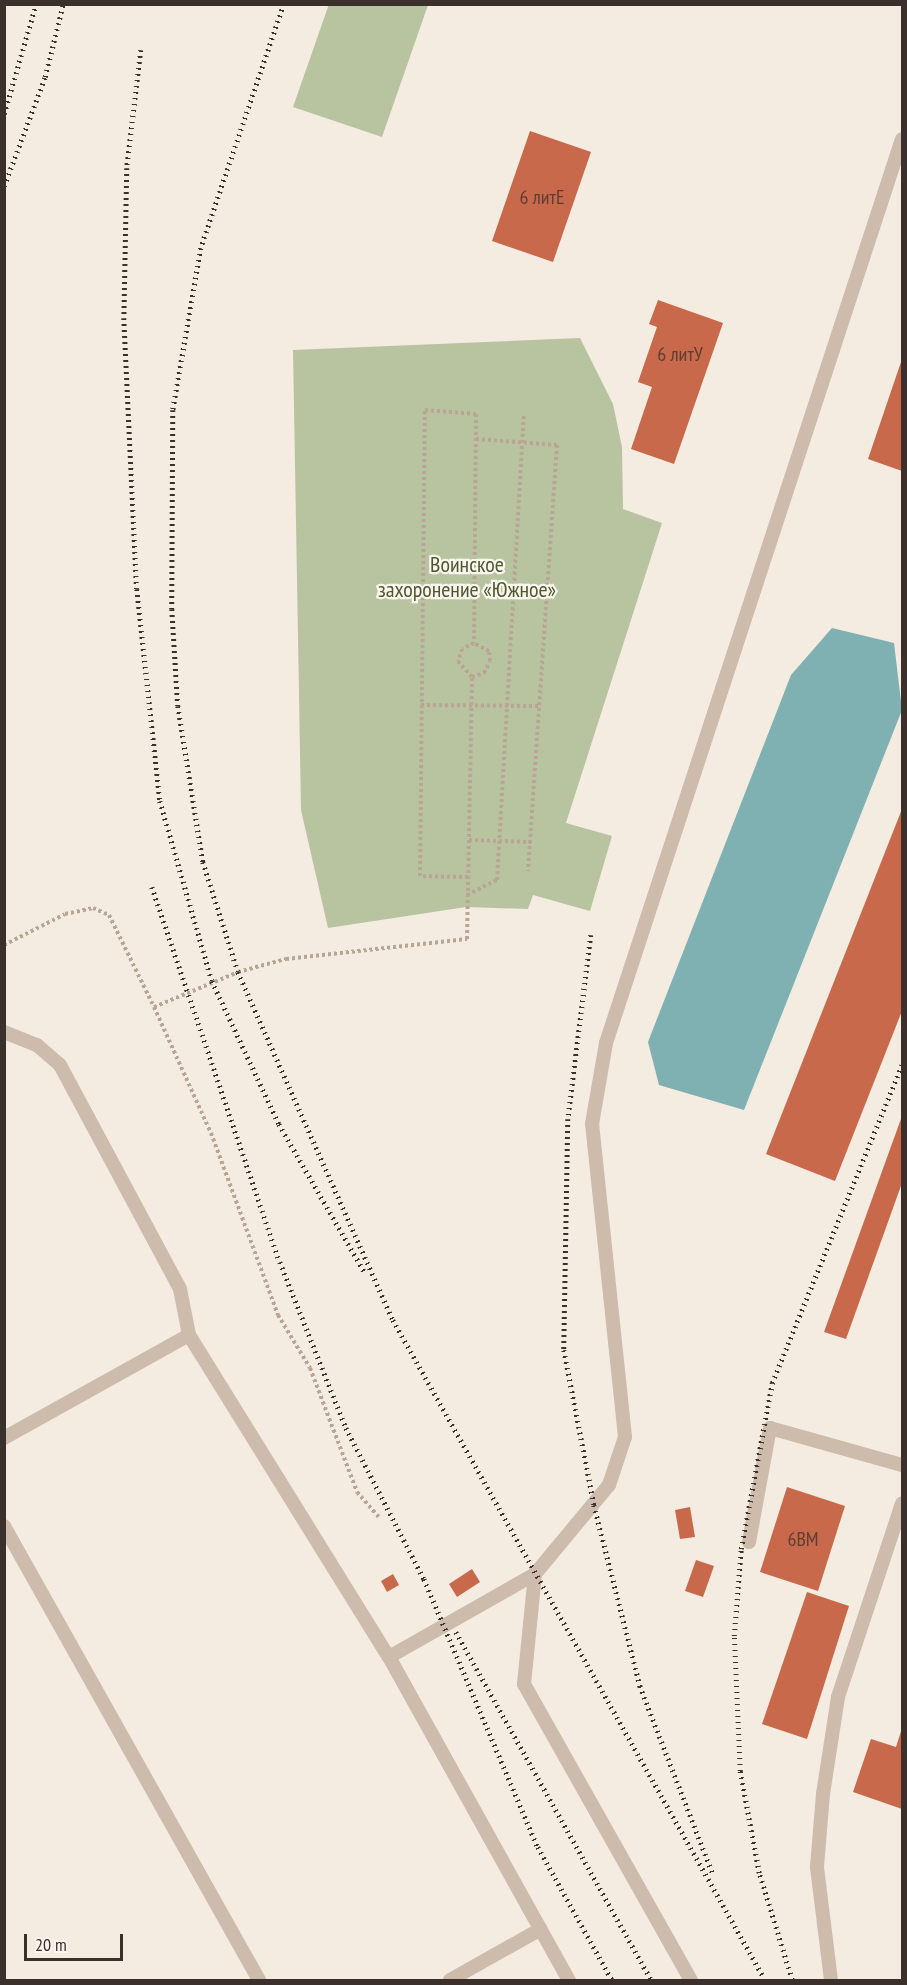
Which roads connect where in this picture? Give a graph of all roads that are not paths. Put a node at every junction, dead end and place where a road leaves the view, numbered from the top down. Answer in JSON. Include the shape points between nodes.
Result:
{"nodes":[{"id":1,"x":903,"y":139,"type":"edge"},
{"id":2,"x":4,"y":1032,"type":"edge"},
{"id":3,"x":189,"y":1335,"type":"junction"},
{"id":4,"x":4,"y":1438,"type":"edge"},
{"id":5,"x":903,"y":1466,"type":"edge"},
{"id":6,"x":903,"y":1503,"type":"edge"},
{"id":7,"x":4,"y":1526,"type":"edge"},
{"id":8,"x":749,"y":1542,"type":"dead end"},
{"id":9,"x":535,"y":1574,"type":"junction"},
{"id":10,"x":389,"y":1657,"type":"junction"},
{"id":11,"x":541,"y":1929,"type":"junction"},
{"id":12,"x":259,"y":1980,"type":"edge"},
{"id":13,"x":450,"y":1980,"type":"edge"},
{"id":14,"x":569,"y":1980,"type":"edge"},
{"id":15,"x":691,"y":1980,"type":"edge"},
{"id":16,"x":831,"y":1980,"type":"edge"}],
"edges":[{"from":1,"to":9,"type":"lane","via":[[606,1043],[592,1124],[626,1437],[609,1485]]},
{"from":2,"to":3,"type":"lane","via":[[37,1045],[60,1065],[180,1288]]},
{"from":3,"to":4,"type":"lane"},
{"from":3,"to":10,"type":"lane"},
{"from":5,"to":8,"type":"lane","via":[[770,1428]]},
{"from":6,"to":16,"type":"lane","via":[[838,1697],[822,1794],[817,1867]]},
{"from":7,"to":12,"type":"lane"},
{"from":9,"to":10,"type":"lane"},
{"from":9,"to":15,"type":"lane","via":[[524,1684]]},
{"from":10,"to":11,"type":"lane"},
{"from":11,"to":13,"type":"lane"},
{"from":11,"to":14,"type":"lane"}]}
